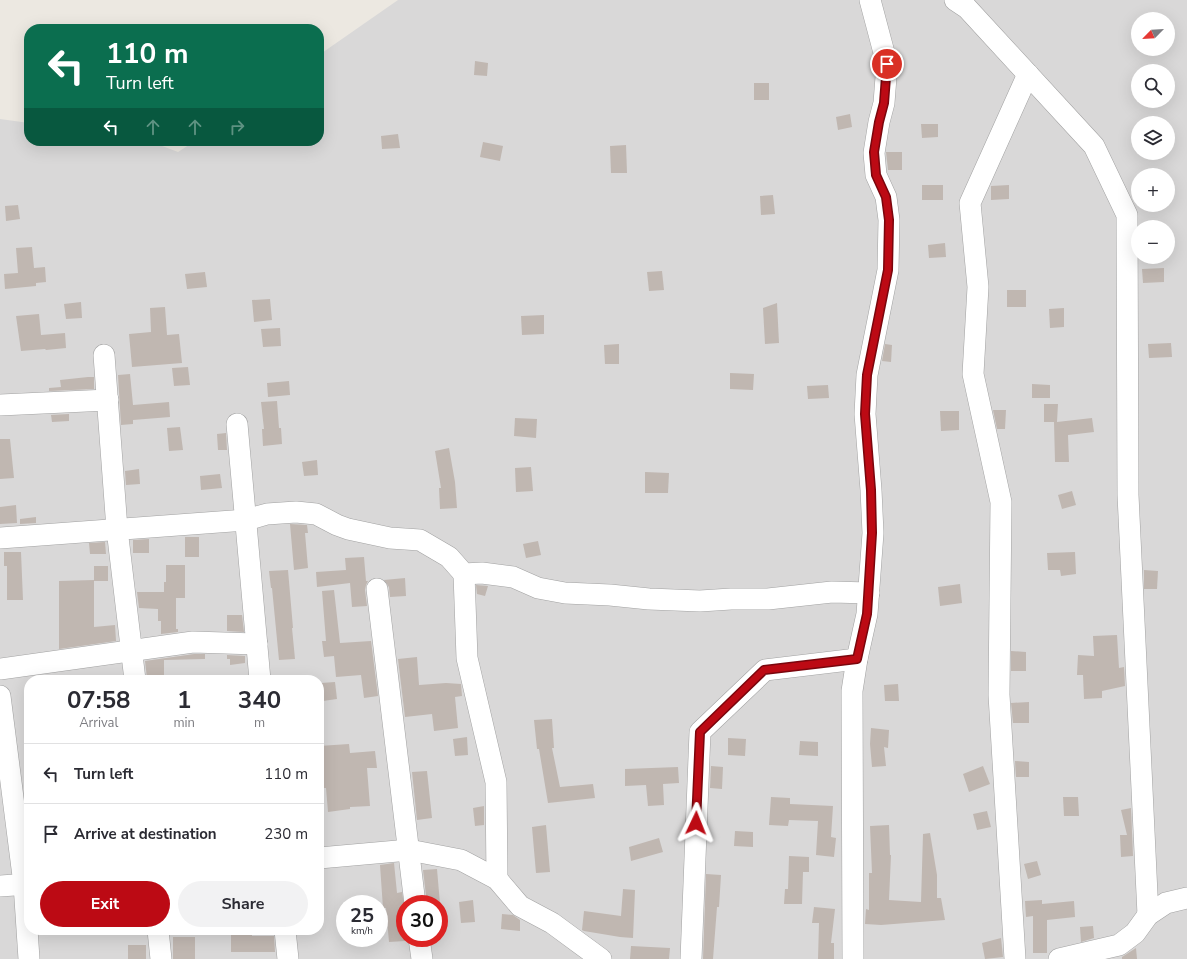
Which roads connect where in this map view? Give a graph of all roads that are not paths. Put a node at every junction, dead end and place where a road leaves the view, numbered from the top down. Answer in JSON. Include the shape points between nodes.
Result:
{"nodes":[{"id":1,"x":870,"y":0,"type":"edge"},
{"id":2,"x":955,"y":0,"type":"edge"},
{"id":3,"x":1028,"y":74,"type":"junction"},
{"id":4,"x":104,"y":355,"type":"dead end"},
{"id":5,"x":108,"y":400,"type":"junction"},
{"id":6,"x":0,"y":405,"type":"edge"},
{"id":7,"x":237,"y":424,"type":"dead end"},
{"id":8,"x":246,"y":520,"type":"junction"},
{"id":9,"x":117,"y":529,"type":"junction"},
{"id":10,"x":0,"y":538,"type":"edge"},
{"id":11,"x":464,"y":574,"type":"junction"},
{"id":12,"x":377,"y":589,"type":"dead end"},
{"id":13,"x":869,"y":593,"type":"junction"},
{"id":14,"x":257,"y":644,"type":"junction"},
{"id":15,"x":132,"y":650,"type":"junction"},
{"id":16,"x":857,"y":659,"type":"junction"},
{"id":17,"x":0,"y":669,"type":"edge"},
{"id":18,"x":134,"y":675,"type":"edge"},
{"id":19,"x":260,"y":675,"type":"edge"},
{"id":20,"x":0,"y":696,"type":"edge"},
{"id":21,"x":409,"y":850,"type":"junction"},
{"id":22,"x":324,"y":858,"type":"edge"},
{"id":23,"x":24,"y":863,"type":"edge"},
{"id":24,"x":498,"y":879,"type":"junction"},
{"id":25,"x":24,"y":884,"type":"edge"},
{"id":26,"x":0,"y":886,"type":"edge"},
{"id":27,"x":414,"y":895,"type":"edge"},
{"id":28,"x":1187,"y":898,"type":"edge"},
{"id":29,"x":1148,"y":915,"type":"junction"},
{"id":30,"x":28,"y":935,"type":"edge"},
{"id":31,"x":159,"y":935,"type":"edge"},
{"id":32,"x":286,"y":935,"type":"edge"},
{"id":33,"x":420,"y":947,"type":"edge"},
{"id":34,"x":29,"y":959,"type":"edge"},
{"id":35,"x":161,"y":959,"type":"edge"},
{"id":36,"x":288,"y":959,"type":"edge"},
{"id":37,"x":422,"y":959,"type":"edge"},
{"id":38,"x":600,"y":959,"type":"edge"},
{"id":39,"x":692,"y":959,"type":"edge"},
{"id":40,"x":853,"y":959,"type":"edge"},
{"id":41,"x":1015,"y":959,"type":"edge"},
{"id":42,"x":1059,"y":959,"type":"edge"}],
"edges":[{"from":1,"to":13,"type":"street","via":[[887,64],[884,103],[874,152],[876,175],[886,197],[889,220],[888,270],[867,375],[865,414],[872,533]]},
{"from":2,"to":3,"type":"street","via":[[967,8]]},
{"from":3,"to":29,"type":"street","via":[[1094,146],[1126,215],[1128,495]]},
{"from":3,"to":41,"type":"street","via":[[970,203],[978,287],[972,374],[1001,502],[999,695]]},
{"from":4,"to":5,"type":"street"},
{"from":5,"to":6,"type":"street"},
{"from":5,"to":9,"type":"street"},
{"from":7,"to":8,"type":"street"},
{"from":8,"to":9,"type":"street"},
{"from":8,"to":11,"type":"street","via":[[267,514],[316,514],[348,528],[390,538],[420,540],[449,557]]},
{"from":8,"to":14,"type":"street"},
{"from":9,"to":10,"type":"street"},
{"from":9,"to":15,"type":"street"},
{"from":11,"to":13,"type":"street","via":[[482,573],[513,577],[538,588],[565,593],[649,599],[700,601],[768,599],[832,592]]},
{"from":11,"to":24,"type":"street","via":[[467,658],[496,782]]},
{"from":12,"to":21,"type":"street"},
{"from":13,"to":16,"type":"street"},
{"from":14,"to":15,"type":"street","via":[[193,642]]},
{"from":14,"to":19,"type":"street"},
{"from":15,"to":17,"type":"street"},
{"from":15,"to":18,"type":"street"},
{"from":16,"to":39,"type":"street","via":[[764,670],[700,732]]},
{"from":16,"to":40,"type":"street","via":[[852,691]]},
{"from":20,"to":23,"type":"street"},
{"from":21,"to":22,"type":"street"},
{"from":21,"to":24,"type":"street","via":[[461,860]]},
{"from":21,"to":27,"type":"street"},
{"from":24,"to":38,"type":"street","via":[[520,906],[552,923]]},
{"from":25,"to":26,"type":"street"},
{"from":28,"to":29,"type":"street","via":[[1166,903]]},
{"from":29,"to":42,"type":"street","via":[[1135,933],[1119,945]]},
{"from":30,"to":34,"type":"street"},
{"from":31,"to":35,"type":"street"},
{"from":32,"to":36,"type":"street"},
{"from":33,"to":37,"type":"street"}]}
